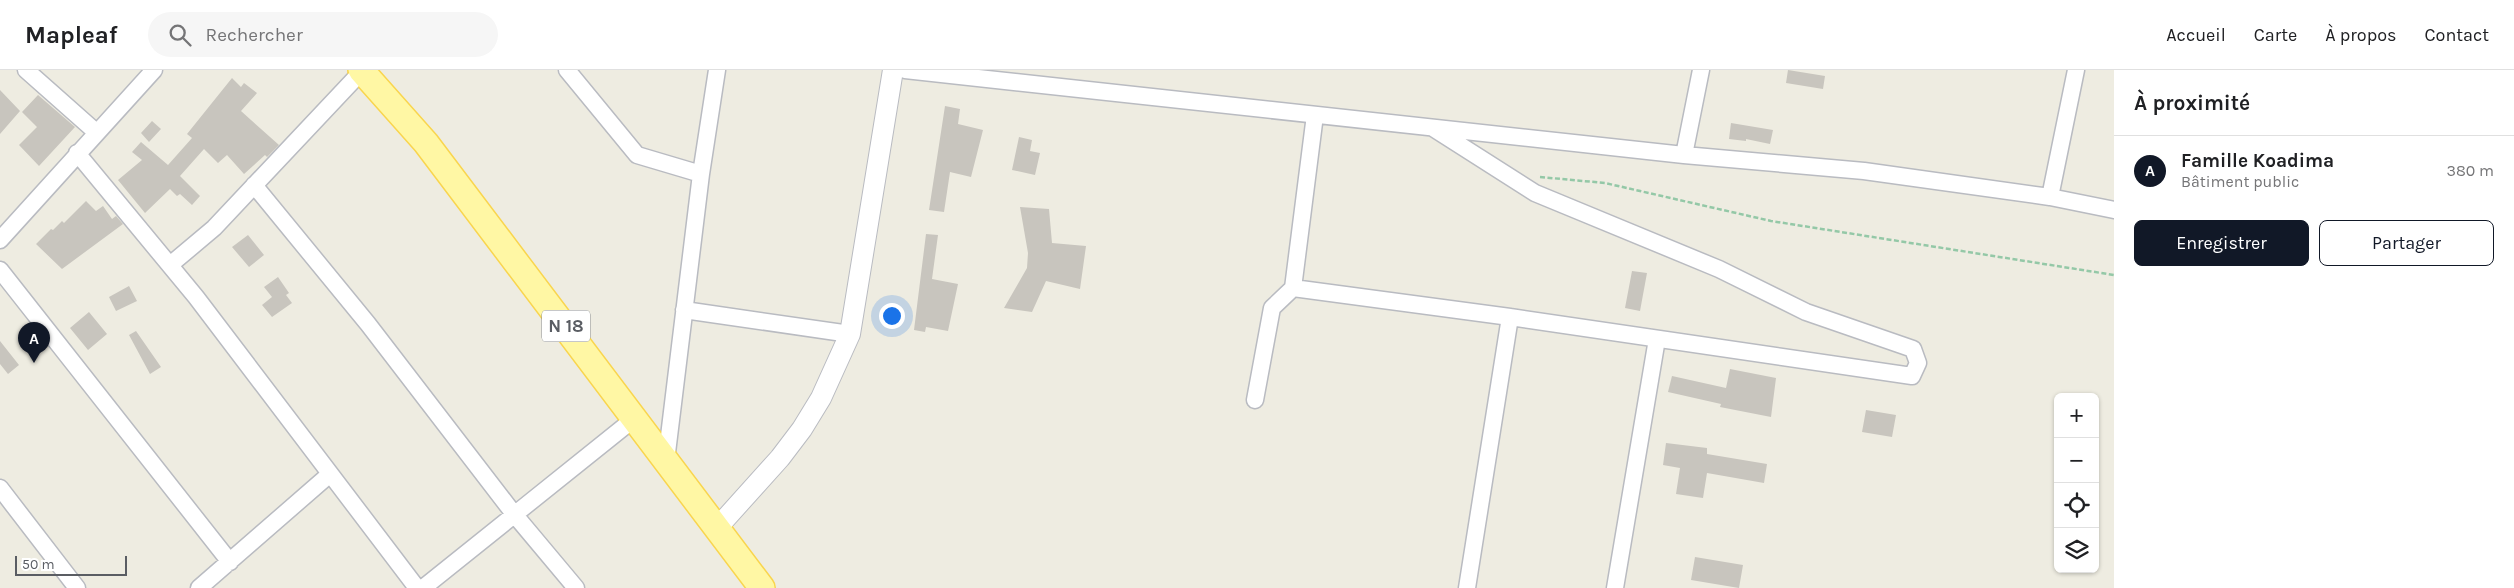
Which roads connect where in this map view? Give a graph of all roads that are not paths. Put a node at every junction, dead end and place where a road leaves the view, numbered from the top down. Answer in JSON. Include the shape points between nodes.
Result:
{"nodes":[{"id":1,"x":26,"y":70,"type":"edge"},
{"id":2,"x":154,"y":70,"type":"edge"},
{"id":3,"x":361,"y":70,"type":"edge"},
{"id":4,"x":567,"y":70,"type":"edge"},
{"id":5,"x":717,"y":70,"type":"edge"},
{"id":6,"x":892,"y":70,"type":"edge"},
{"id":7,"x":905,"y":70,"type":"edge"},
{"id":8,"x":1702,"y":70,"type":"edge"},
{"id":9,"x":2076,"y":70,"type":"edge"},
{"id":10,"x":1315,"y":114,"type":"junction"},
{"id":11,"x":1433,"y":128,"type":"junction"},
{"id":12,"x":96,"y":132,"type":"junction"},
{"id":13,"x":77,"y":153,"type":"junction"},
{"id":14,"x":1684,"y":155,"type":"junction"},
{"id":15,"x":701,"y":174,"type":"junction"},
{"id":16,"x":254,"y":185,"type":"junction"},
{"id":17,"x":2050,"y":197,"type":"junction"},
{"id":18,"x":2114,"y":210,"type":"edge"},
{"id":19,"x":0,"y":240,"type":"edge"},
{"id":20,"x":170,"y":265,"type":"junction"},
{"id":21,"x":0,"y":270,"type":"edge"},
{"id":22,"x":1293,"y":288,"type":"junction"},
{"id":23,"x":684,"y":310,"type":"junction"},
{"id":24,"x":1510,"y":317,"type":"junction"},
{"id":25,"x":850,"y":334,"type":"junction"},
{"id":26,"x":1657,"y":339,"type":"junction"},
{"id":27,"x":1255,"y":400,"type":"dead end"},
{"id":28,"x":636,"y":418,"type":"junction"},
{"id":29,"x":666,"y":461,"type":"junction"},
{"id":30,"x":330,"y":474,"type":"junction"},
{"id":31,"x":0,"y":488,"type":"edge"},
{"id":32,"x":514,"y":514,"type":"junction"},
{"id":33,"x":717,"y":528,"type":"junction"},
{"id":34,"x":230,"y":562,"type":"junction"},
{"id":35,"x":77,"y":588,"type":"edge"},
{"id":36,"x":199,"y":588,"type":"edge"},
{"id":37,"x":417,"y":588,"type":"edge"},
{"id":38,"x":423,"y":588,"type":"edge"},
{"id":39,"x":576,"y":588,"type":"edge"},
{"id":40,"x":762,"y":588,"type":"edge"},
{"id":41,"x":1468,"y":588,"type":"edge"},
{"id":42,"x":1615,"y":588,"type":"edge"}],
"edges":[{"from":1,"to":12,"type":"street"},
{"from":2,"to":12,"type":"street"},
{"from":3,"to":16,"type":"street"},
{"from":3,"to":28,"type":"main road","number":"N 18","via":[[426,143]]},
{"from":4,"to":15,"type":"street","via":[[637,155]]},
{"from":5,"to":15,"type":"street"},
{"from":6,"to":25,"type":"street"},
{"from":7,"to":10,"type":"street"},
{"from":8,"to":14,"type":"street"},
{"from":9,"to":17,"type":"street"},
{"from":10,"to":11,"type":"street"},
{"from":10,"to":22,"type":"street"},
{"from":11,"to":14,"type":"street"},
{"from":11,"to":26,"type":"street","via":[[1535,193],[1719,269],[1806,312],[1913,349],[1918,363],[1912,376]]},
{"from":12,"to":13,"type":"street"},
{"from":13,"to":19,"type":"street"},
{"from":13,"to":20,"type":"street"},
{"from":14,"to":17,"type":"street","via":[[1864,171]]},
{"from":15,"to":23,"type":"street"},
{"from":16,"to":20,"type":"street","via":[[214,228]]},
{"from":16,"to":32,"type":"street","via":[[368,324]]},
{"from":17,"to":18,"type":"street"},
{"from":20,"to":30,"type":"street"},
{"from":21,"to":34,"type":"street"},
{"from":22,"to":24,"type":"street"},
{"from":22,"to":27,"type":"street","via":[[1272,308]]},
{"from":23,"to":25,"type":"street"},
{"from":23,"to":29,"type":"street"},
{"from":24,"to":26,"type":"street"},
{"from":24,"to":41,"type":"street"},
{"from":25,"to":33,"type":"street","via":[[821,398],[802,428],[780,458]]},
{"from":26,"to":42,"type":"street"},
{"from":28,"to":29,"type":"main road","number":"N 18"},
{"from":28,"to":32,"type":"street"},
{"from":29,"to":33,"type":"main road","number":"N 18"},
{"from":30,"to":34,"type":"street"},
{"from":30,"to":37,"type":"street"},
{"from":31,"to":35,"type":"street"},
{"from":32,"to":38,"type":"street"},
{"from":32,"to":39,"type":"street"},
{"from":33,"to":40,"type":"main road","number":"N 18"},
{"from":34,"to":36,"type":"street"}]}
